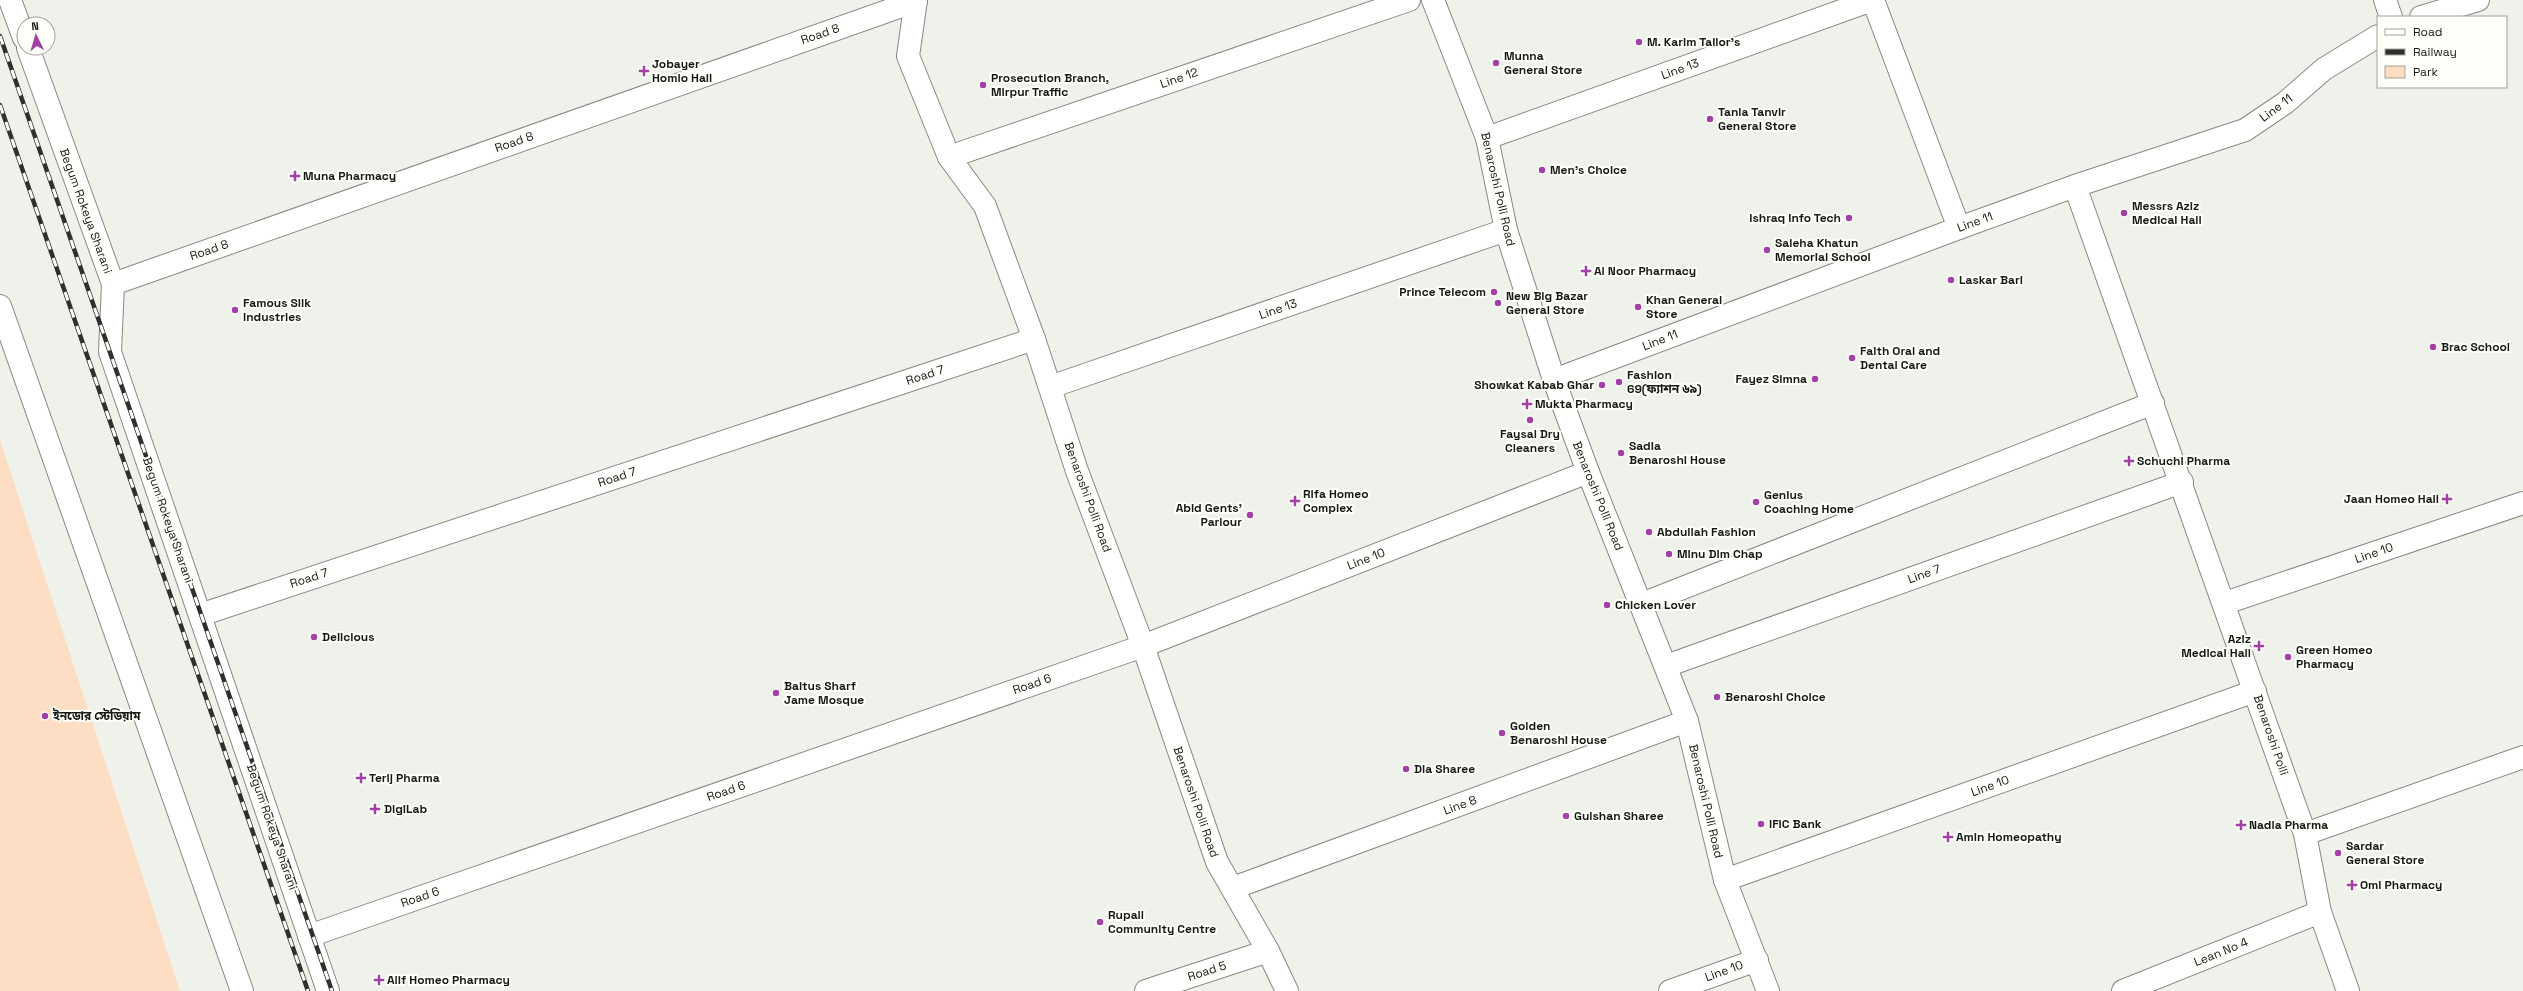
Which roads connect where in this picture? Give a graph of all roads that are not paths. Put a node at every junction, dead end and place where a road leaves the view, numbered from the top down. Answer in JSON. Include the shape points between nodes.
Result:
{"nodes":[{"id":1,"x":10,"y":0,"type":"edge"},
{"id":2,"x":916,"y":0,"type":"edge"},
{"id":3,"x":1409,"y":0,"type":"edge"},
{"id":4,"x":1433,"y":0,"type":"edge"},
{"id":5,"x":1872,"y":0,"type":"edge"},
{"id":6,"x":2385,"y":0,"type":"edge"},
{"id":7,"x":2478,"y":0,"type":"edge"},
{"id":8,"x":16,"y":16,"type":"edge"},
{"id":9,"x":2391,"y":16,"type":"edge"},
{"id":10,"x":2424,"y":16,"type":"edge"},
{"id":11,"x":2377,"y":37,"type":"edge"},
{"id":12,"x":31,"y":56,"type":"edge"},
{"id":13,"x":1487,"y":138,"type":"junction"},
{"id":14,"x":949,"y":157,"type":"junction"},
{"id":15,"x":2075,"y":186,"type":"junction"},
{"id":16,"x":1959,"y":228,"type":"junction"},
{"id":17,"x":1506,"y":230,"type":"junction"},
{"id":18,"x":113,"y":284,"type":"junction"},
{"id":19,"x":0,"y":306,"type":"edge"},
{"id":20,"x":1034,"y":339,"type":"junction"},
{"id":21,"x":1554,"y":380,"type":"junction"},
{"id":22,"x":1050,"y":387,"type":"junction"},
{"id":23,"x":2153,"y":403,"type":"junction"},
{"id":24,"x":1588,"y":472,"type":"junction"},
{"id":25,"x":2182,"y":482,"type":"junction"},
{"id":26,"x":2523,"y":503,"type":"edge"},
{"id":27,"x":2224,"y":603,"type":"junction"},
{"id":28,"x":1642,"y":604,"type":"junction"},
{"id":29,"x":200,"y":615,"type":"junction"},
{"id":30,"x":1143,"y":646,"type":"junction"},
{"id":31,"x":1666,"y":666,"type":"junction"},
{"id":32,"x":2255,"y":691,"type":"junction"},
{"id":33,"x":1687,"y":721,"type":"junction"},
{"id":34,"x":2523,"y":757,"type":"edge"},
{"id":35,"x":2305,"y":834,"type":"junction"},
{"id":36,"x":1725,"y":880,"type":"junction"},
{"id":37,"x":1234,"y":888,"type":"junction"},
{"id":38,"x":2320,"y":912,"type":"junction"},
{"id":39,"x":309,"y":936,"type":"junction"},
{"id":40,"x":1268,"y":951,"type":"junction"},
{"id":41,"x":1757,"y":960,"type":"junction"},
{"id":42,"x":242,"y":991,"type":"edge"},
{"id":43,"x":328,"y":991,"type":"edge"},
{"id":44,"x":1146,"y":991,"type":"edge"},
{"id":45,"x":1287,"y":991,"type":"edge"},
{"id":46,"x":1670,"y":991,"type":"edge"},
{"id":47,"x":1768,"y":991,"type":"edge"},
{"id":48,"x":2123,"y":991,"type":"edge"},
{"id":49,"x":2348,"y":991,"type":"edge"}],
"edges":[{"from":1,"to":8,"type":"street"},
{"from":2,"to":14,"type":"street","name":"Benaroshi Polli Road","via":[[908,56]]},
{"from":2,"to":18,"type":"street","name":"Road 8"},
{"from":3,"to":14,"type":"street","name":"Line 12"},
{"from":4,"to":13,"type":"street","name":"Benaroshi Polli Road"},
{"from":5,"to":13,"type":"street","name":"Line 13"},
{"from":5,"to":16,"type":"street","name":"Line 13"},
{"from":6,"to":9,"type":"street"},
{"from":7,"to":10,"type":"street"},
{"from":11,"to":15,"type":"street","name":"Line 11","via":[[2324,69],[2285,103],[2245,130]]},
{"from":12,"to":18,"type":"street","name":"Begum Rokeya Sharani"},
{"from":13,"to":17,"type":"street","name":"Benaroshi Polli Road"},
{"from":14,"to":20,"type":"street","name":"Benaroshi Polli Road","via":[[985,206]]},
{"from":15,"to":16,"type":"street","name":"Line 11"},
{"from":15,"to":23,"type":"street","name":"Benaroshi Polli"},
{"from":16,"to":21,"type":"street","name":"Line 11"},
{"from":17,"to":21,"type":"street","name":"Benaroshi Polli Road"},
{"from":17,"to":22,"type":"street","name":"Line 13"},
{"from":18,"to":29,"type":"street","name":"Begum Rokeya Sharani","via":[[110,352]]},
{"from":19,"to":42,"type":"street"},
{"from":20,"to":22,"type":"street","name":"Benaroshi Polli Road"},
{"from":20,"to":29,"type":"street","name":"Road 7"},
{"from":21,"to":24,"type":"street","name":"Benaroshi Polli Road"},
{"from":22,"to":30,"type":"street","name":"Benaroshi Polli Road","via":[[1077,470]]},
{"from":23,"to":25,"type":"street","name":"Benaroshi Polli"},
{"from":23,"to":28,"type":"street"},
{"from":24,"to":28,"type":"street","name":"Benaroshi Polli Road"},
{"from":24,"to":30,"type":"street","name":"Line 10"},
{"from":25,"to":27,"type":"street","name":"Benaroshi Polli"},
{"from":25,"to":31,"type":"street","name":"Line 7"},
{"from":26,"to":27,"type":"street","name":"Line 10"},
{"from":27,"to":32,"type":"street","name":"Benaroshi Polli"},
{"from":28,"to":31,"type":"street","name":"Benaroshi Polli Road"},
{"from":29,"to":39,"type":"street","name":"Begum Rokeya Sharani"},
{"from":30,"to":37,"type":"street","name":"Benaroshi Polli Road","via":[[1217,862]]},
{"from":30,"to":39,"type":"street","name":"Road 6"},
{"from":31,"to":33,"type":"street","name":"Benaroshi Polli Road"},
{"from":32,"to":35,"type":"street","name":"Benaroshi Polli"},
{"from":32,"to":36,"type":"street","name":"Line 10"},
{"from":33,"to":36,"type":"street","name":"Benaroshi Polli Road"},
{"from":33,"to":37,"type":"street","name":"Line 8"},
{"from":34,"to":35,"type":"street"},
{"from":35,"to":38,"type":"street","name":"Benaroshi Polli"},
{"from":36,"to":41,"type":"street","name":"Benaroshi Polli Road"},
{"from":37,"to":40,"type":"street","name":"Benaroshi Polli Road"},
{"from":38,"to":48,"type":"street","name":"Lean No 4"},
{"from":38,"to":49,"type":"street","name":"Benaroshi Polli"},
{"from":39,"to":43,"type":"street","name":"Begum Rokeya Sharani"},
{"from":40,"to":44,"type":"street","name":"Road 5"},
{"from":40,"to":45,"type":"street","name":"Benaroshi Polli Road"},
{"from":41,"to":46,"type":"street","name":"Line 10"},
{"from":41,"to":47,"type":"street","name":"Benaroshi Polli Road"}]}
